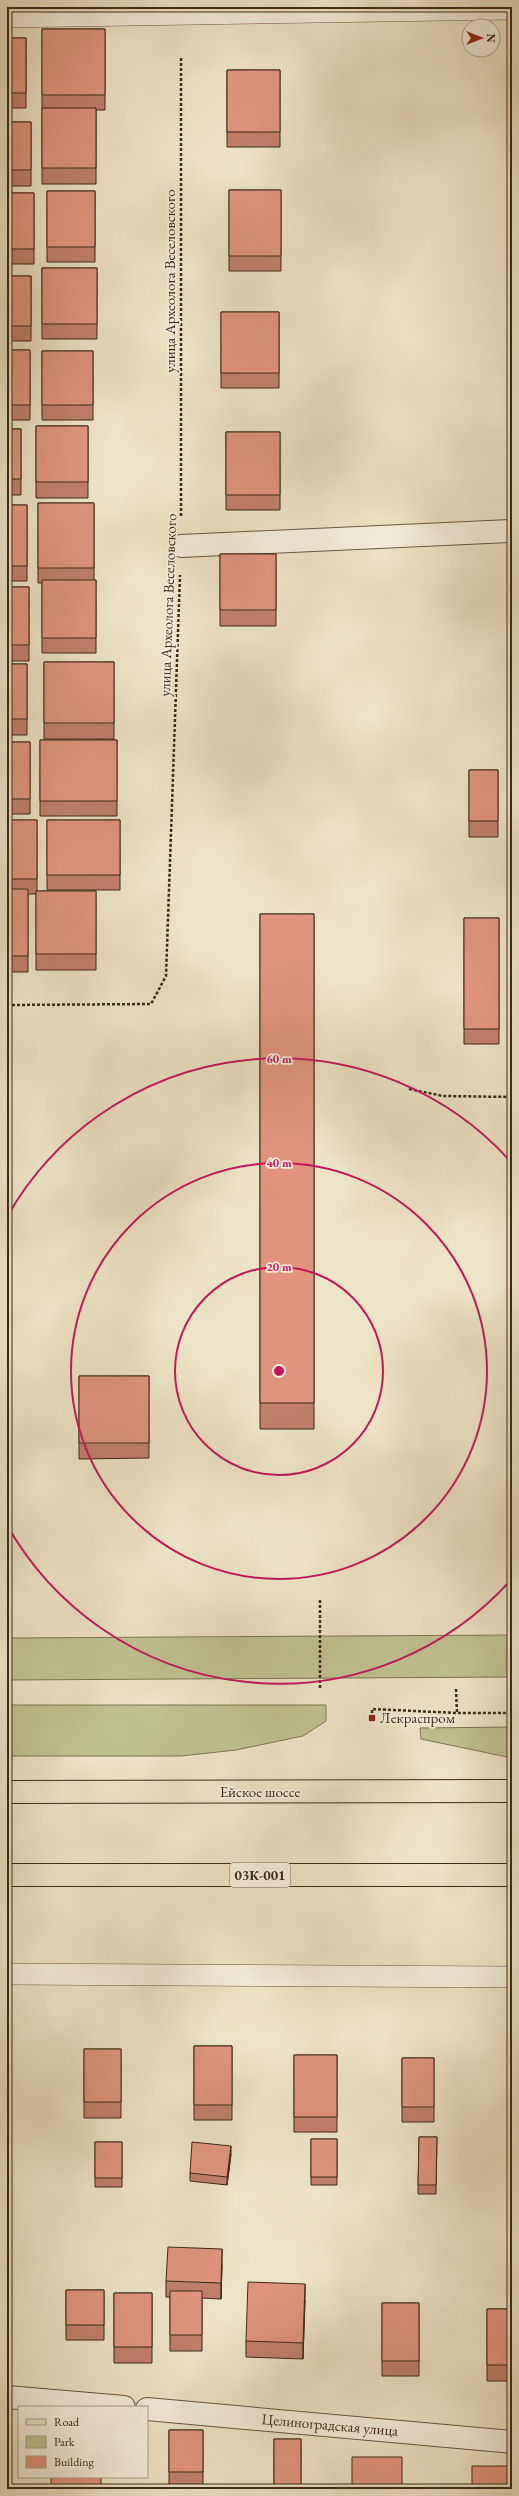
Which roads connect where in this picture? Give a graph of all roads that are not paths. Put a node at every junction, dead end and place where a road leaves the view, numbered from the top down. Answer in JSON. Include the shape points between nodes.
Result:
{"nodes":[{"id":1,"x":512,"y":9,"type":"edge"},
{"id":2,"x":7,"y":17,"type":"edge"},
{"id":3,"x":512,"y":531,"type":"edge"},
{"id":4,"x":181,"y":546,"type":"road end"},
{"id":5,"x":512,"y":1791,"type":"edge"},
{"id":6,"x":7,"y":1792,"type":"edge"},
{"id":7,"x":7,"y":1875,"type":"edge"},
{"id":8,"x":512,"y":1875,"type":"edge"},
{"id":9,"x":7,"y":1974,"type":"edge"},
{"id":10,"x":512,"y":1977,"type":"edge"},
{"id":11,"x":7,"y":2397,"type":"edge"},
{"id":12,"x":112,"y":2406,"type":"edge"},
{"id":13,"x":148,"y":2409,"type":"edge"},
{"id":14,"x":512,"y":2442,"type":"edge"}],
"edges":[{"from":1,"to":2,"type":"lane"},
{"from":3,"to":4,"type":"street"},
{"from":5,"to":6,"type":"main road","name":"Ейское шоссе"},
{"from":7,"to":8,"type":"main road","number":"03К-001"},
{"from":9,"to":10,"type":"lane"},
{"from":11,"to":12,"type":"street"},
{"from":13,"to":14,"type":"street","name":"Целиноградская улица"}]}
